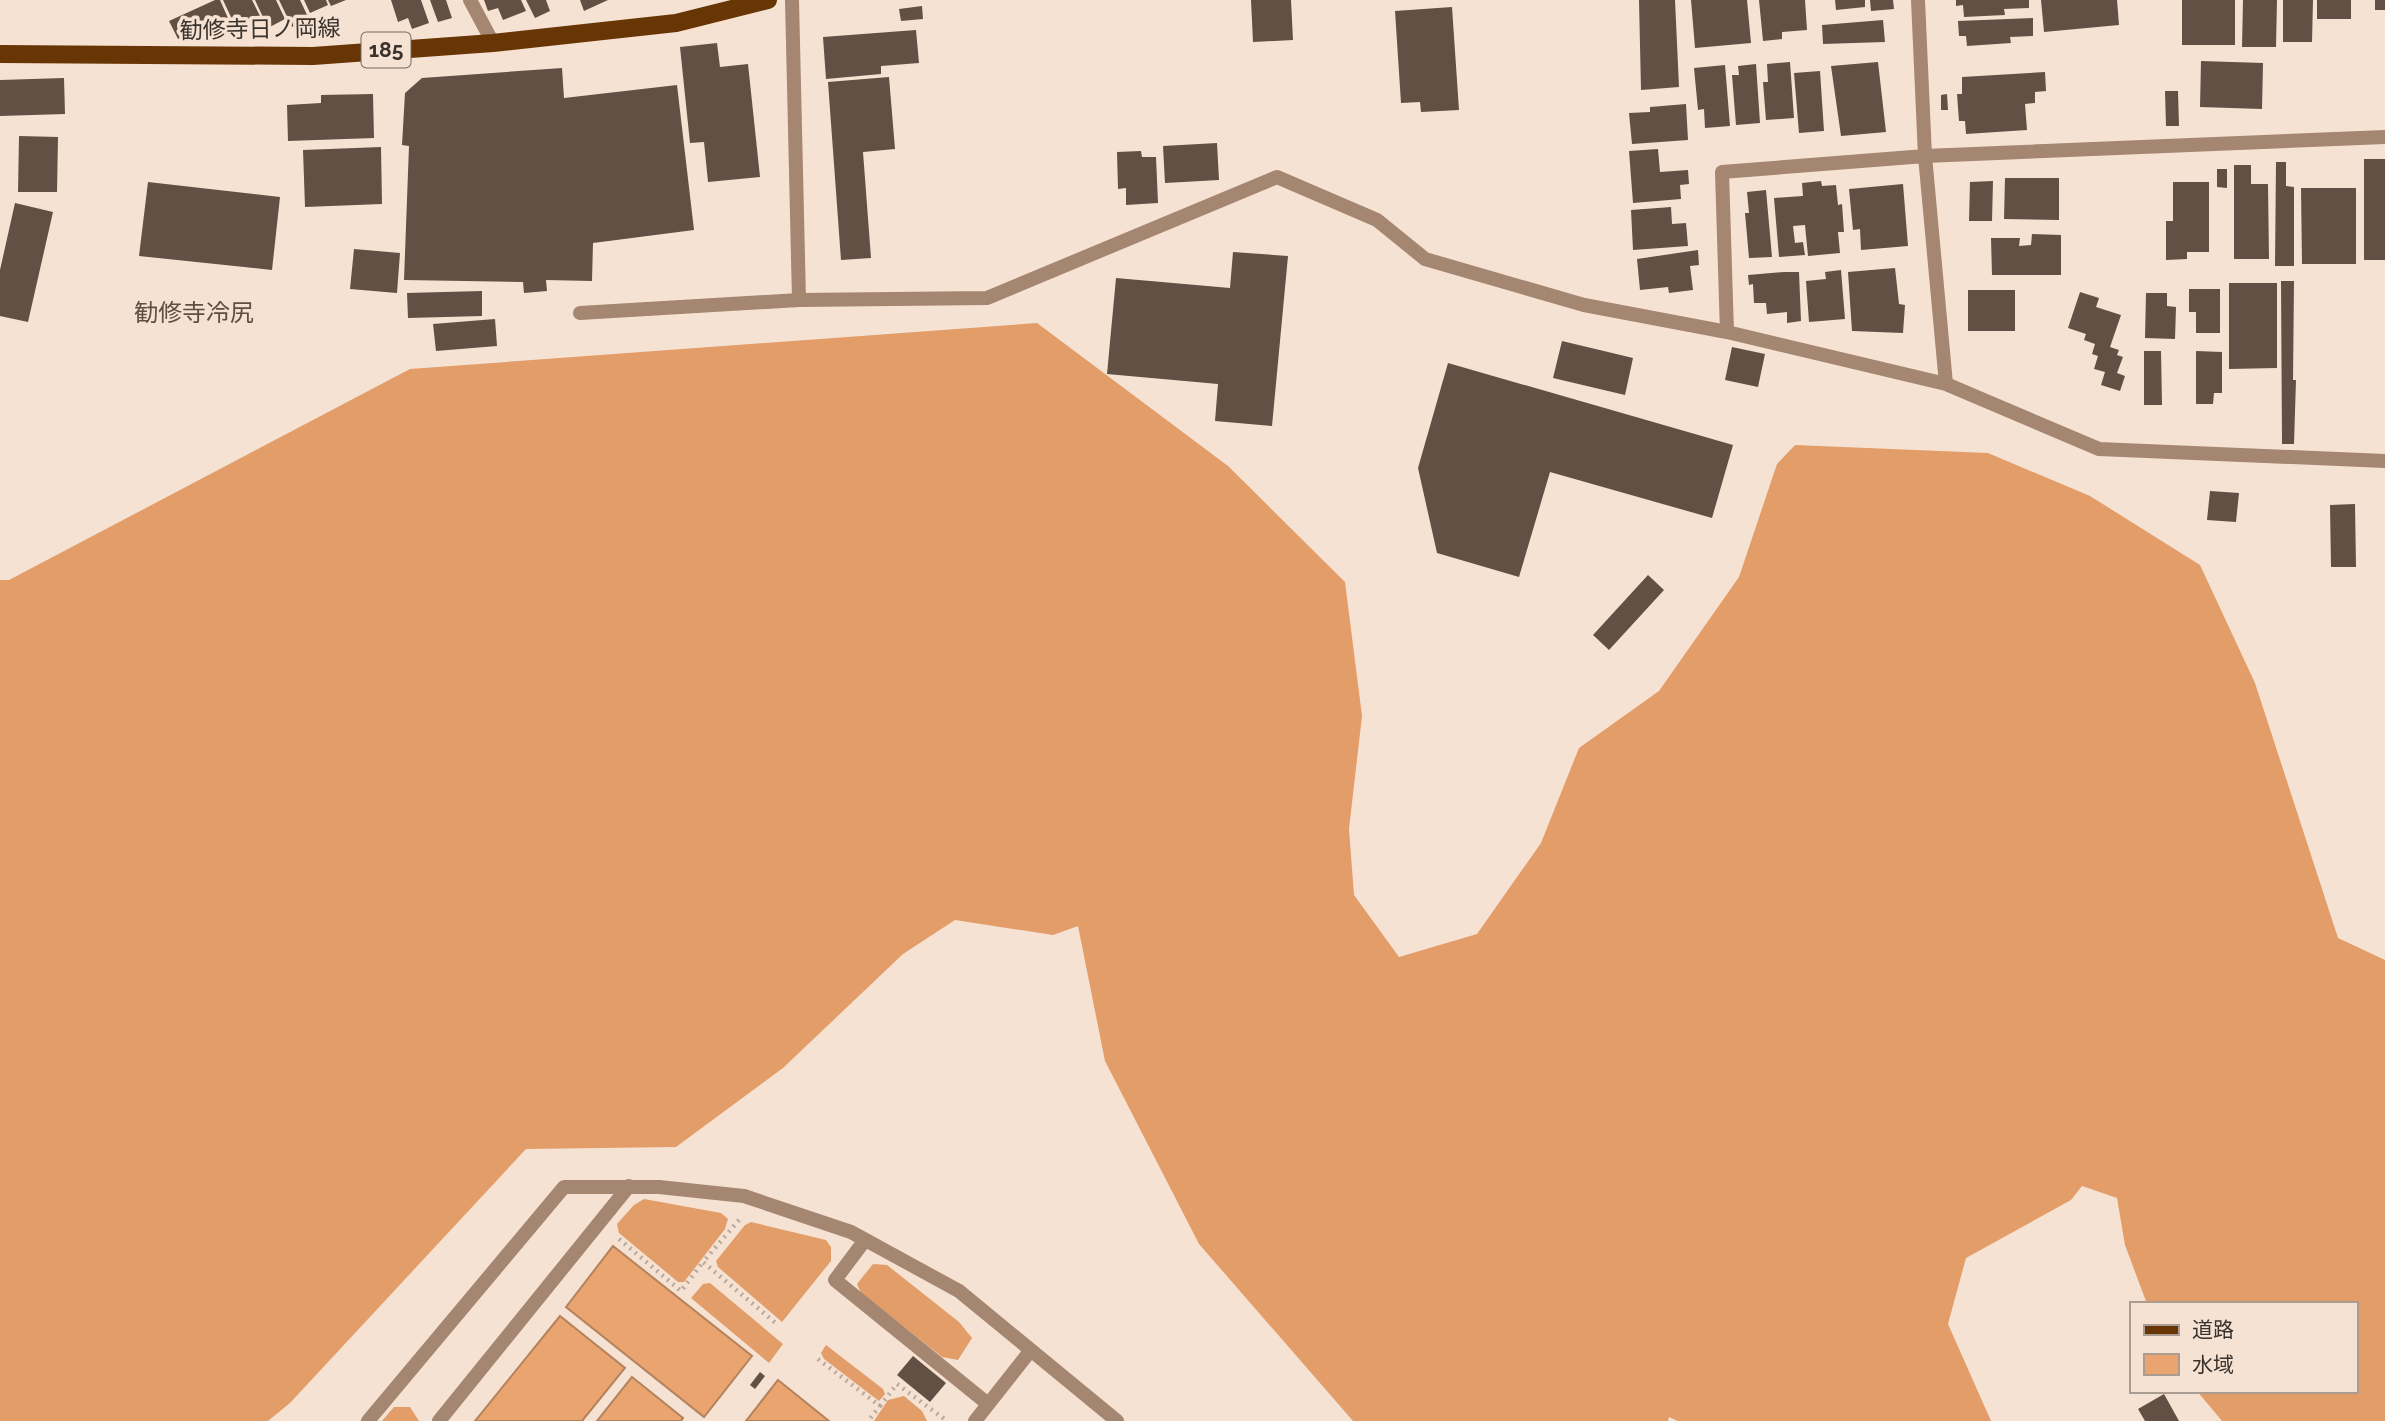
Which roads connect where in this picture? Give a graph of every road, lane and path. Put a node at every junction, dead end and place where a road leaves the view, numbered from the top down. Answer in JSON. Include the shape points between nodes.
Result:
{"nodes":[{"id":1,"x":470,"y":0,"type":"edge"},
{"id":2,"x":768,"y":0,"type":"edge"},
{"id":3,"x":792,"y":0,"type":"edge"},
{"id":4,"x":1918,"y":0,"type":"edge"},
{"id":5,"x":718,"y":6,"type":"edge"},
{"id":6,"x":493,"y":43,"type":"junction"},
{"id":7,"x":0,"y":54,"type":"edge"},
{"id":8,"x":2385,"y":137,"type":"edge"},
{"id":9,"x":1925,"y":156,"type":"junction"},
{"id":10,"x":799,"y":300,"type":"junction"},
{"id":11,"x":580,"y":313,"type":"dead end"},
{"id":12,"x":1727,"y":332,"type":"junction"},
{"id":13,"x":1946,"y":384,"type":"junction"},
{"id":14,"x":2385,"y":461,"type":"edge"},
{"id":15,"x":629,"y":1186,"type":"junction"},
{"id":16,"x":757,"y":1200,"type":"junction"},
{"id":17,"x":599,"y":1223,"type":"junction"},
{"id":18,"x":865,"y":1240,"type":"junction"},
{"id":19,"x":703,"y":1262,"type":"junction"},
{"id":20,"x":778,"y":1325,"type":"dead end"},
{"id":21,"x":1031,"y":1350,"type":"junction"},
{"id":22,"x":818,"y":1359,"type":"dead end"},
{"id":23,"x":988,"y":1404,"type":"junction"},
{"id":24,"x":880,"y":1406,"type":"junction"},
{"id":25,"x":368,"y":1421,"type":"edge"},
{"id":26,"x":439,"y":1421,"type":"edge"},
{"id":27,"x":868,"y":1421,"type":"edge"},
{"id":28,"x":947,"y":1421,"type":"edge"},
{"id":29,"x":975,"y":1421,"type":"edge"},
{"id":30,"x":1117,"y":1421,"type":"edge"}],
"edges":[{"from":1,"to":6,"type":"street"},
{"from":2,"to":5,"type":"main road","name":"勧修寺日ノ岡線","number":"185"},
{"from":3,"to":10,"type":"street"},
{"from":4,"to":9,"type":"street"},
{"from":5,"to":6,"type":"main road","name":"勧修寺日ノ岡線","number":"185","via":[[676,23]]},
{"from":6,"to":7,"type":"main road","name":"勧修寺日ノ岡線","number":"185","via":[[313,56]]},
{"from":8,"to":9,"type":"street"},
{"from":9,"to":12,"type":"street","via":[[1722,172]]},
{"from":9,"to":13,"type":"street"},
{"from":10,"to":11,"type":"street"},
{"from":10,"to":12,"type":"street","via":[[987,298],[1277,177],[1377,220],[1425,259],[1584,305]]},
{"from":12,"to":13,"type":"street"},
{"from":13,"to":14,"type":"street","via":[[2099,449]]},
{"from":15,"to":16,"type":"street"},
{"from":15,"to":17,"type":"street"},
{"from":15,"to":25,"type":"street","via":[[564,1186]]},
{"from":16,"to":18,"type":"street"},
{"from":16,"to":19,"type":"path"},
{"from":17,"to":19,"type":"path","via":[[681,1291]]},
{"from":17,"to":26,"type":"street"},
{"from":18,"to":21,"type":"street","via":[[959,1291]]},
{"from":18,"to":23,"type":"street","via":[[835,1280]]},
{"from":19,"to":20,"type":"path"},
{"from":21,"to":23,"type":"street"},
{"from":21,"to":30,"type":"street"},
{"from":22,"to":24,"type":"path"},
{"from":23,"to":29,"type":"street"},
{"from":24,"to":27,"type":"path"},
{"from":24,"to":28,"type":"path","via":[[897,1384]]}]}
